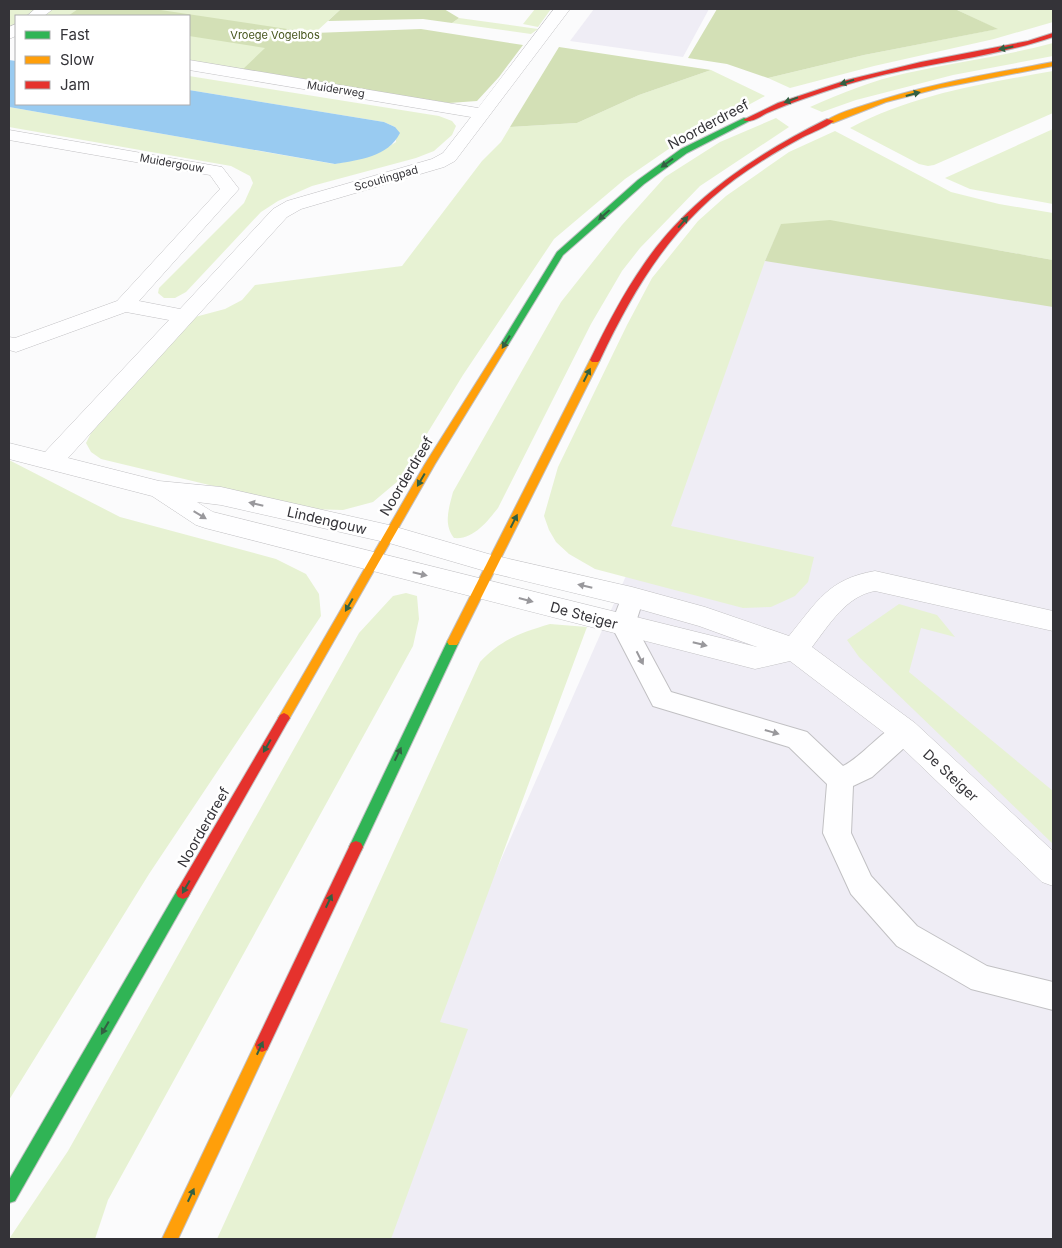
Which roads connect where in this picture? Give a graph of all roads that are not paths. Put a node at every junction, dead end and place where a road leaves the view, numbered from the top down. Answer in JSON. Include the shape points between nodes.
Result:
{"nodes":[{"id":1,"x":562,"y":9,"type":"edge"},
{"id":2,"x":1053,"y":35,"type":"edge"},
{"id":3,"x":1053,"y":64,"type":"edge"},
{"id":4,"x":190,"y":65,"type":"edge"},
{"id":5,"x":483,"y":114,"type":"junction"},
{"id":6,"x":9,"y":135,"type":"edge"},
{"id":7,"x":124,"y":305,"type":"junction"},
{"id":8,"x":184,"y":316,"type":"junction"},
{"id":9,"x":12,"y":344,"type":"edge"},
{"id":10,"x":9,"y":450,"type":"edge"},
{"id":11,"x":52,"y":460,"type":"junction"},
{"id":12,"x":159,"y":489,"type":"junction"},
{"id":13,"x":389,"y":534,"type":"junction"},
{"id":14,"x":373,"y":563,"type":"junction"},
{"id":15,"x":492,"y":564,"type":"junction"},
{"id":16,"x":479,"y":588,"type":"junction"},
{"id":17,"x":632,"y":597,"type":"junction"},
{"id":18,"x":1053,"y":621,"type":"edge"},
{"id":19,"x":623,"y":625,"type":"junction"},
{"id":20,"x":794,"y":649,"type":"junction"},
{"id":21,"x":905,"y":732,"type":"junction"},
{"id":22,"x":840,"y":780,"type":"junction"},
{"id":23,"x":1053,"y":872,"type":"edge"},
{"id":24,"x":1053,"y":996,"type":"edge"},
{"id":25,"x":9,"y":1194,"type":"edge"},
{"id":26,"x":170,"y":1239,"type":"edge"}],
"edges":[{"from":1,"to":5,"type":"street","name":"Scoutingpad"},
{"from":2,"to":13,"type":"main road","name":"Noorderdreef","one_way":true,"via":[[1029,43],[864,76],[810,93],[772,107],[684,151],[641,182],[560,254]]},
{"from":15,"to":3,"type":"main road","one_way":true,"via":[[630,291],[651,259],[692,211],[741,172],[812,129],[850,114],[954,83]]},
{"from":4,"to":5,"type":"street","name":"Muiderweg"},
{"from":5,"to":8,"type":"street","name":"Scoutingpad","via":[[449,157],[438,163],[294,205],[280,213]]},
{"from":6,"to":7,"type":"street","name":"Muidergouw","via":[[216,171],[230,189]]},
{"from":7,"to":8,"type":"street"},
{"from":7,"to":9,"type":"street"},
{"from":8,"to":11,"type":"street"},
{"from":10,"to":11,"type":"street","name":"Lindengouw"},
{"from":11,"to":12,"type":"street","name":"Lindengouw"},
{"from":13,"to":12,"type":"street","name":"Lindengouw","one_way":true,"via":[[221,496]]},
{"from":12,"to":14,"type":"street","name":"Lindengouw","one_way":true,"via":[[205,519]]},
{"from":13,"to":14,"type":"main road","name":"Noorderdreef"},
{"from":13,"to":15,"type":"street","name":"Lindengouw"},
{"from":14,"to":16,"type":"street","name":"De Steiger","one_way":true},
{"from":14,"to":25,"type":"main road","name":"Noorderdreef","one_way":true},
{"from":15,"to":16,"type":"main road"},
{"from":17,"to":15,"type":"street","name":"De Steiger","one_way":true},
{"from":16,"to":19,"type":"street","name":"De Steiger","one_way":true},
{"from":26,"to":16,"type":"main road","one_way":true},
{"from":17,"to":19,"type":"lane"},
{"from":17,"to":20,"type":"street","name":"De Steiger","via":[[746,630]]},
{"from":18,"to":20,"type":"street","via":[[874,581],[858,584],[838,596]]},
{"from":19,"to":20,"type":"street","name":"De Steiger","one_way":true,"via":[[755,658]]},
{"from":19,"to":22,"type":"lane","one_way":true,"via":[[662,699],[798,740]]},
{"from":20,"to":21,"type":"street","name":"De Steiger"},
{"from":21,"to":22,"type":"lane","via":[[864,769]]},
{"from":21,"to":23,"type":"street","name":"De Steiger"},
{"from":22,"to":24,"type":"lane","via":[[838,834],[861,885],[907,936],[982,979]]}]}
